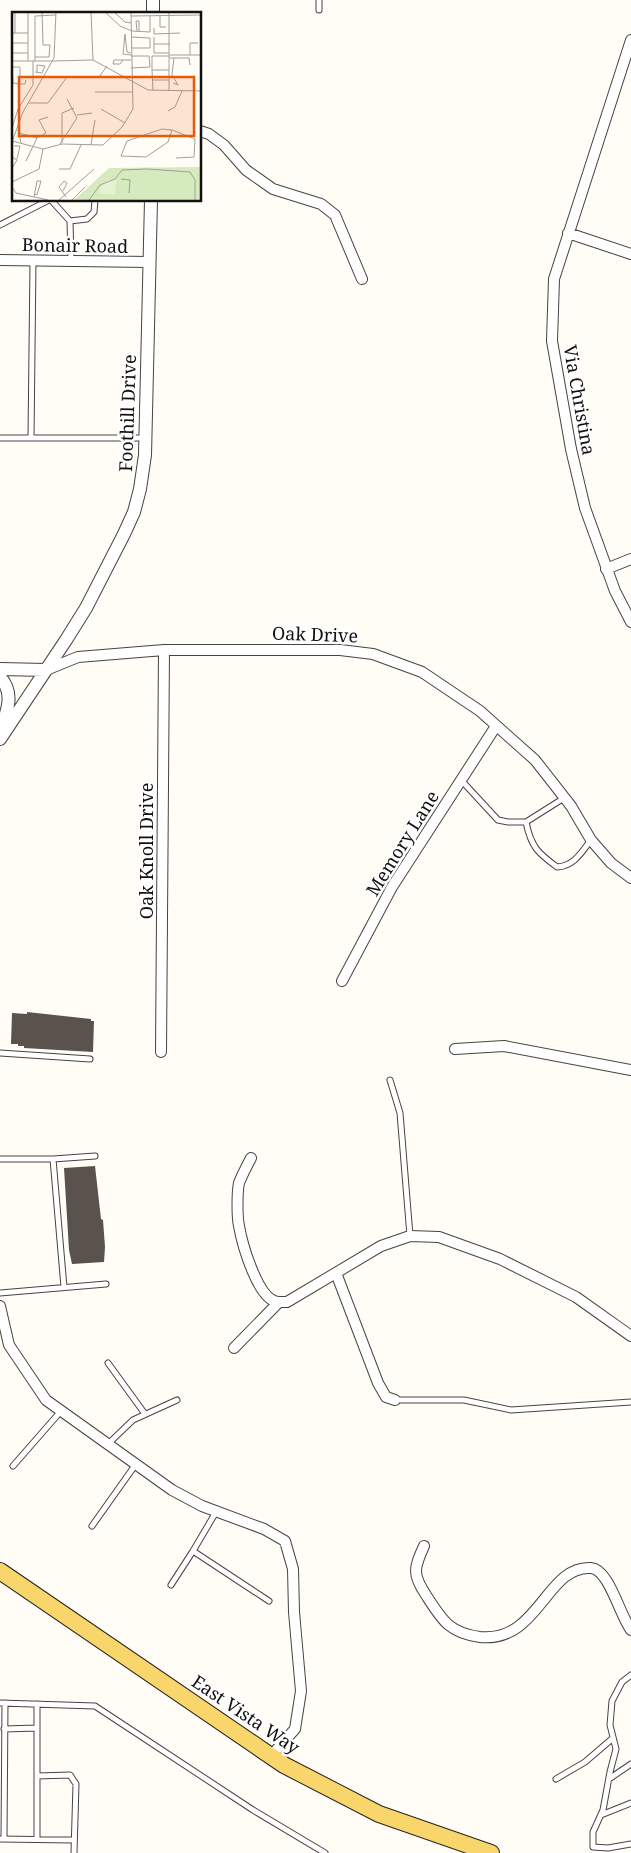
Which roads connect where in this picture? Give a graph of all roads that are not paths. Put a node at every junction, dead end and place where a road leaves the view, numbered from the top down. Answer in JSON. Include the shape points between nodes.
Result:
{"nodes":[{"id":1,"x":319,"y":0,"type":"edge"},
{"id":2,"x":318,"y":10,"type":"dead end"},
{"id":3,"x":631,"y":40,"type":"edge"},
{"id":4,"x":201,"y":131,"type":"edge"},
{"id":5,"x":48,"y":201,"type":"edge"},
{"id":6,"x":51,"y":201,"type":"edge"},
{"id":7,"x":95,"y":201,"type":"edge"},
{"id":8,"x":151,"y":201,"type":"edge"},
{"id":9,"x":70,"y":221,"type":"junction"},
{"id":10,"x":0,"y":225,"type":"edge"},
{"id":11,"x":568,"y":233,"type":"junction"},
{"id":12,"x":631,"y":254,"type":"edge"},
{"id":13,"x":0,"y":260,"type":"edge"},
{"id":14,"x":33,"y":261,"type":"junction"},
{"id":15,"x":71,"y":261,"type":"junction"},
{"id":16,"x":149,"y":262,"type":"junction"},
{"id":17,"x":362,"y":279,"type":"dead end"},
{"id":18,"x":0,"y":438,"type":"edge"},
{"id":19,"x":31,"y":438,"type":"junction"},
{"id":20,"x":145,"y":438,"type":"junction"},
{"id":21,"x":631,"y":559,"type":"edge"},
{"id":22,"x":606,"y":569,"type":"junction"},
{"id":23,"x":631,"y":622,"type":"edge"},
{"id":24,"x":164,"y":650,"type":"junction"},
{"id":25,"x":0,"y":669,"type":"edge"},
{"id":26,"x":46,"y":670,"type":"junction"},
{"id":27,"x":0,"y":676,"type":"edge"},
{"id":28,"x":496,"y":726,"type":"junction"},
{"id":29,"x":0,"y":733,"type":"edge"},
{"id":30,"x":0,"y":739,"type":"edge"},
{"id":31,"x":461,"y":780,"type":"junction"},
{"id":32,"x":564,"y":797,"type":"junction"},
{"id":33,"x":526,"y":822,"type":"junction"},
{"id":34,"x":591,"y":840,"type":"junction"},
{"id":35,"x":631,"y":878,"type":"edge"},
{"id":36,"x":342,"y":982,"type":"dead end"},
{"id":37,"x":456,"y":1049,"type":"dead end"},
{"id":38,"x":161,"y":1052,"type":"dead end"},
{"id":39,"x":0,"y":1053,"type":"edge"},
{"id":40,"x":90,"y":1059,"type":"dead end"},
{"id":41,"x":631,"y":1070,"type":"edge"},
{"id":42,"x":390,"y":1080,"type":"dead end"},
{"id":43,"x":95,"y":1156,"type":"dead end"},
{"id":44,"x":251,"y":1158,"type":"dead end"},
{"id":45,"x":0,"y":1159,"type":"edge"},
{"id":46,"x":53,"y":1159,"type":"junction"},
{"id":47,"x":410,"y":1236,"type":"junction"},
{"id":48,"x":336,"y":1273,"type":"junction"},
{"id":49,"x":106,"y":1284,"type":"dead end"},
{"id":50,"x":64,"y":1287,"type":"junction"},
{"id":51,"x":0,"y":1293,"type":"edge"},
{"id":52,"x":279,"y":1302,"type":"junction"},
{"id":53,"x":0,"y":1306,"type":"edge"},
{"id":54,"x":2,"y":1327,"type":"edge"},
{"id":55,"x":631,"y":1336,"type":"edge"},
{"id":56,"x":234,"y":1348,"type":"dead end"},
{"id":57,"x":108,"y":1363,"type":"dead end"},
{"id":58,"x":177,"y":1400,"type":"dead end"},
{"id":59,"x":394,"y":1400,"type":"joint"},
{"id":60,"x":631,"y":1402,"type":"edge"},
{"id":61,"x":61,"y":1410,"type":"junction"},
{"id":62,"x":145,"y":1414,"type":"junction"},
{"id":63,"x":108,"y":1444,"type":"junction"},
{"id":64,"x":136,"y":1464,"type":"junction"},
{"id":65,"x":13,"y":1466,"type":"dead end"},
{"id":66,"x":216,"y":1511,"type":"junction"},
{"id":67,"x":92,"y":1526,"type":"dead end"},
{"id":68,"x":424,"y":1546,"type":"dead end"},
{"id":69,"x":193,"y":1551,"type":"junction"},
{"id":70,"x":0,"y":1571,"type":"edge"},
{"id":71,"x":170,"y":1585,"type":"dead end"},
{"id":72,"x":269,"y":1601,"type":"dead end"},
{"id":73,"x":631,"y":1630,"type":"edge"},
{"id":74,"x":631,"y":1675,"type":"edge"},
{"id":75,"x":2,"y":1703,"type":"edge"},
{"id":76,"x":37,"y":1704,"type":"junction"},
{"id":77,"x":4,"y":1728,"type":"junction"},
{"id":78,"x":37,"y":1728,"type":"junction"},
{"id":79,"x":613,"y":1738,"type":"junction"},
{"id":80,"x":271,"y":1756,"type":"junction"},
{"id":81,"x":631,"y":1764,"type":"edge"},
{"id":82,"x":37,"y":1776,"type":"junction"},
{"id":83,"x":556,"y":1779,"type":"dead end"},
{"id":84,"x":609,"y":1779,"type":"junction"},
{"id":85,"x":631,"y":1803,"type":"edge"},
{"id":86,"x":600,"y":1816,"type":"junction"},
{"id":87,"x":2,"y":1839,"type":"edge"},
{"id":88,"x":37,"y":1839,"type":"junction"},
{"id":89,"x":74,"y":1840,"type":"junction"},
{"id":90,"x":631,"y":1844,"type":"edge"},
{"id":91,"x":74,"y":1853,"type":"edge"},
{"id":92,"x":325,"y":1853,"type":"edge"},
{"id":93,"x":491,"y":1853,"type":"edge"}],
"edges":[{"from":1,"to":2,"type":"lane"},
{"from":3,"to":11,"type":"street","name":"Via Christina"},
{"from":4,"to":17,"type":"street","via":[[224,145],[246,170],[273,189],[321,204],[335,215]]},
{"from":5,"to":10,"type":"lane"},
{"from":6,"to":9,"type":"lane"},
{"from":7,"to":9,"type":"lane","via":[[94,212],[87,219]]},
{"from":8,"to":16,"type":"street","name":"Foothill Drive"},
{"from":9,"to":15,"type":"lane"},
{"from":11,"to":12,"type":"street"},
{"from":11,"to":22,"type":"street","name":"Via Christina","via":[[554,279],[552,340],[585,508]]},
{"from":13,"to":14,"type":"street","name":"Bonair Road"},
{"from":14,"to":15,"type":"street","name":"Bonair Road"},
{"from":14,"to":19,"type":"lane"},
{"from":15,"to":16,"type":"street","name":"Bonair Road"},
{"from":16,"to":20,"type":"street","name":"Foothill Drive"},
{"from":18,"to":19,"type":"lane"},
{"from":19,"to":20,"type":"lane"},
{"from":20,"to":26,"type":"street","name":"Foothill Drive","via":[[140,489],[134,512],[86,608]]},
{"from":21,"to":22,"type":"street"},
{"from":22,"to":23,"type":"street","name":"Via Christina"},
{"from":24,"to":26,"type":"street","name":"Oak Drive","via":[[78,657]]},
{"from":24,"to":28,"type":"street","name":"Oak Drive","via":[[340,650],[374,654],[422,672],[480,711]]},
{"from":24,"to":38,"type":"street","name":"Oak Knoll Drive"},
{"from":25,"to":26,"type":"street","name":"Oak Drive"},
{"from":26,"to":30,"type":"street","name":"Foothill Drive"},
{"from":27,"to":29,"type":"street","via":[[8,688],[10,702]]},
{"from":28,"to":31,"type":"street","name":"Memory Lane"},
{"from":28,"to":32,"type":"street","name":"Oak Drive","via":[[535,760]]},
{"from":31,"to":33,"type":"lane","via":[[498,820]]},
{"from":31,"to":36,"type":"street","name":"Memory Lane","via":[[392,887]]},
{"from":32,"to":33,"type":"lane"},
{"from":32,"to":34,"type":"street","name":"Oak Drive"},
{"from":33,"to":34,"type":"lane","via":[[538,852],[557,867],[565,867],[574,861]]},
{"from":34,"to":35,"type":"street","name":"Oak Drive","via":[[611,863]]},
{"from":37,"to":41,"type":"street","via":[[504,1046]]},
{"from":39,"to":40,"type":"lane"},
{"from":42,"to":47,"type":"lane","via":[[400,1112]]},
{"from":43,"to":46,"type":"lane"},
{"from":44,"to":52,"type":"street","via":[[239,1184],[238,1224],[246,1254],[263,1292]]},
{"from":45,"to":46,"type":"lane"},
{"from":46,"to":50,"type":"lane"},
{"from":47,"to":48,"type":"street","via":[[381,1246]]},
{"from":47,"to":55,"type":"street","via":[[440,1237],[500,1259],[576,1297]]},
{"from":48,"to":52,"type":"street","via":[[287,1302]]},
{"from":48,"to":59,"type":"street","via":[[378,1383],[386,1397]]},
{"from":49,"to":50,"type":"lane"},
{"from":50,"to":51,"type":"lane"},
{"from":52,"to":56,"type":"street"},
{"from":53,"to":54,"type":"street"},
{"from":54,"to":61,"type":"street","via":[[9,1345],[46,1400]]},
{"from":57,"to":62,"type":"lane"},
{"from":58,"to":62,"type":"lane"},
{"from":59,"to":60,"type":"lane","via":[[464,1400],[511,1410]]},
{"from":61,"to":63,"type":"street"},
{"from":61,"to":65,"type":"lane"},
{"from":62,"to":63,"type":"lane","via":[[133,1420]]},
{"from":63,"to":64,"type":"street"},
{"from":64,"to":66,"type":"street","via":[[172,1490]]},
{"from":64,"to":67,"type":"lane"},
{"from":66,"to":69,"type":"lane"},
{"from":66,"to":80,"type":"street","via":[[264,1529],[285,1541],[293,1569],[302,1691],[295,1728]]},
{"from":68,"to":73,"type":"street","via":[[415,1566],[416,1580],[450,1627],[464,1635],[505,1635],[521,1626],[559,1582],[579,1568],[593,1568],[603,1574]]},
{"from":69,"to":71,"type":"lane"},
{"from":69,"to":72,"type":"lane"},
{"from":70,"to":80,"type":"main road","name":"East Vista Way"},
{"from":74,"to":79,"type":"lane","via":[[622,1682],[612,1701],[610,1725]]},
{"from":75,"to":76,"type":"lane"},
{"from":75,"to":77,"type":"lane"},
{"from":76,"to":78,"type":"lane"},
{"from":76,"to":92,"type":"lane","via":[[95,1706],[253,1810]]},
{"from":77,"to":78,"type":"lane"},
{"from":77,"to":87,"type":"lane"},
{"from":78,"to":82,"type":"lane"},
{"from":79,"to":83,"type":"lane","via":[[585,1762]]},
{"from":79,"to":84,"type":"lane","via":[[616,1749]]},
{"from":80,"to":93,"type":"main road","name":"East Vista Way","via":[[379,1814]]},
{"from":81,"to":84,"type":"lane"},
{"from":82,"to":88,"type":"lane"},
{"from":82,"to":89,"type":"lane","via":[[70,1776],[76,1784]]},
{"from":84,"to":86,"type":"lane"},
{"from":85,"to":86,"type":"lane"},
{"from":86,"to":90,"type":"lane","via":[[593,1832],[593,1847]]},
{"from":87,"to":88,"type":"lane"},
{"from":88,"to":89,"type":"lane"},
{"from":89,"to":91,"type":"lane"}]}
